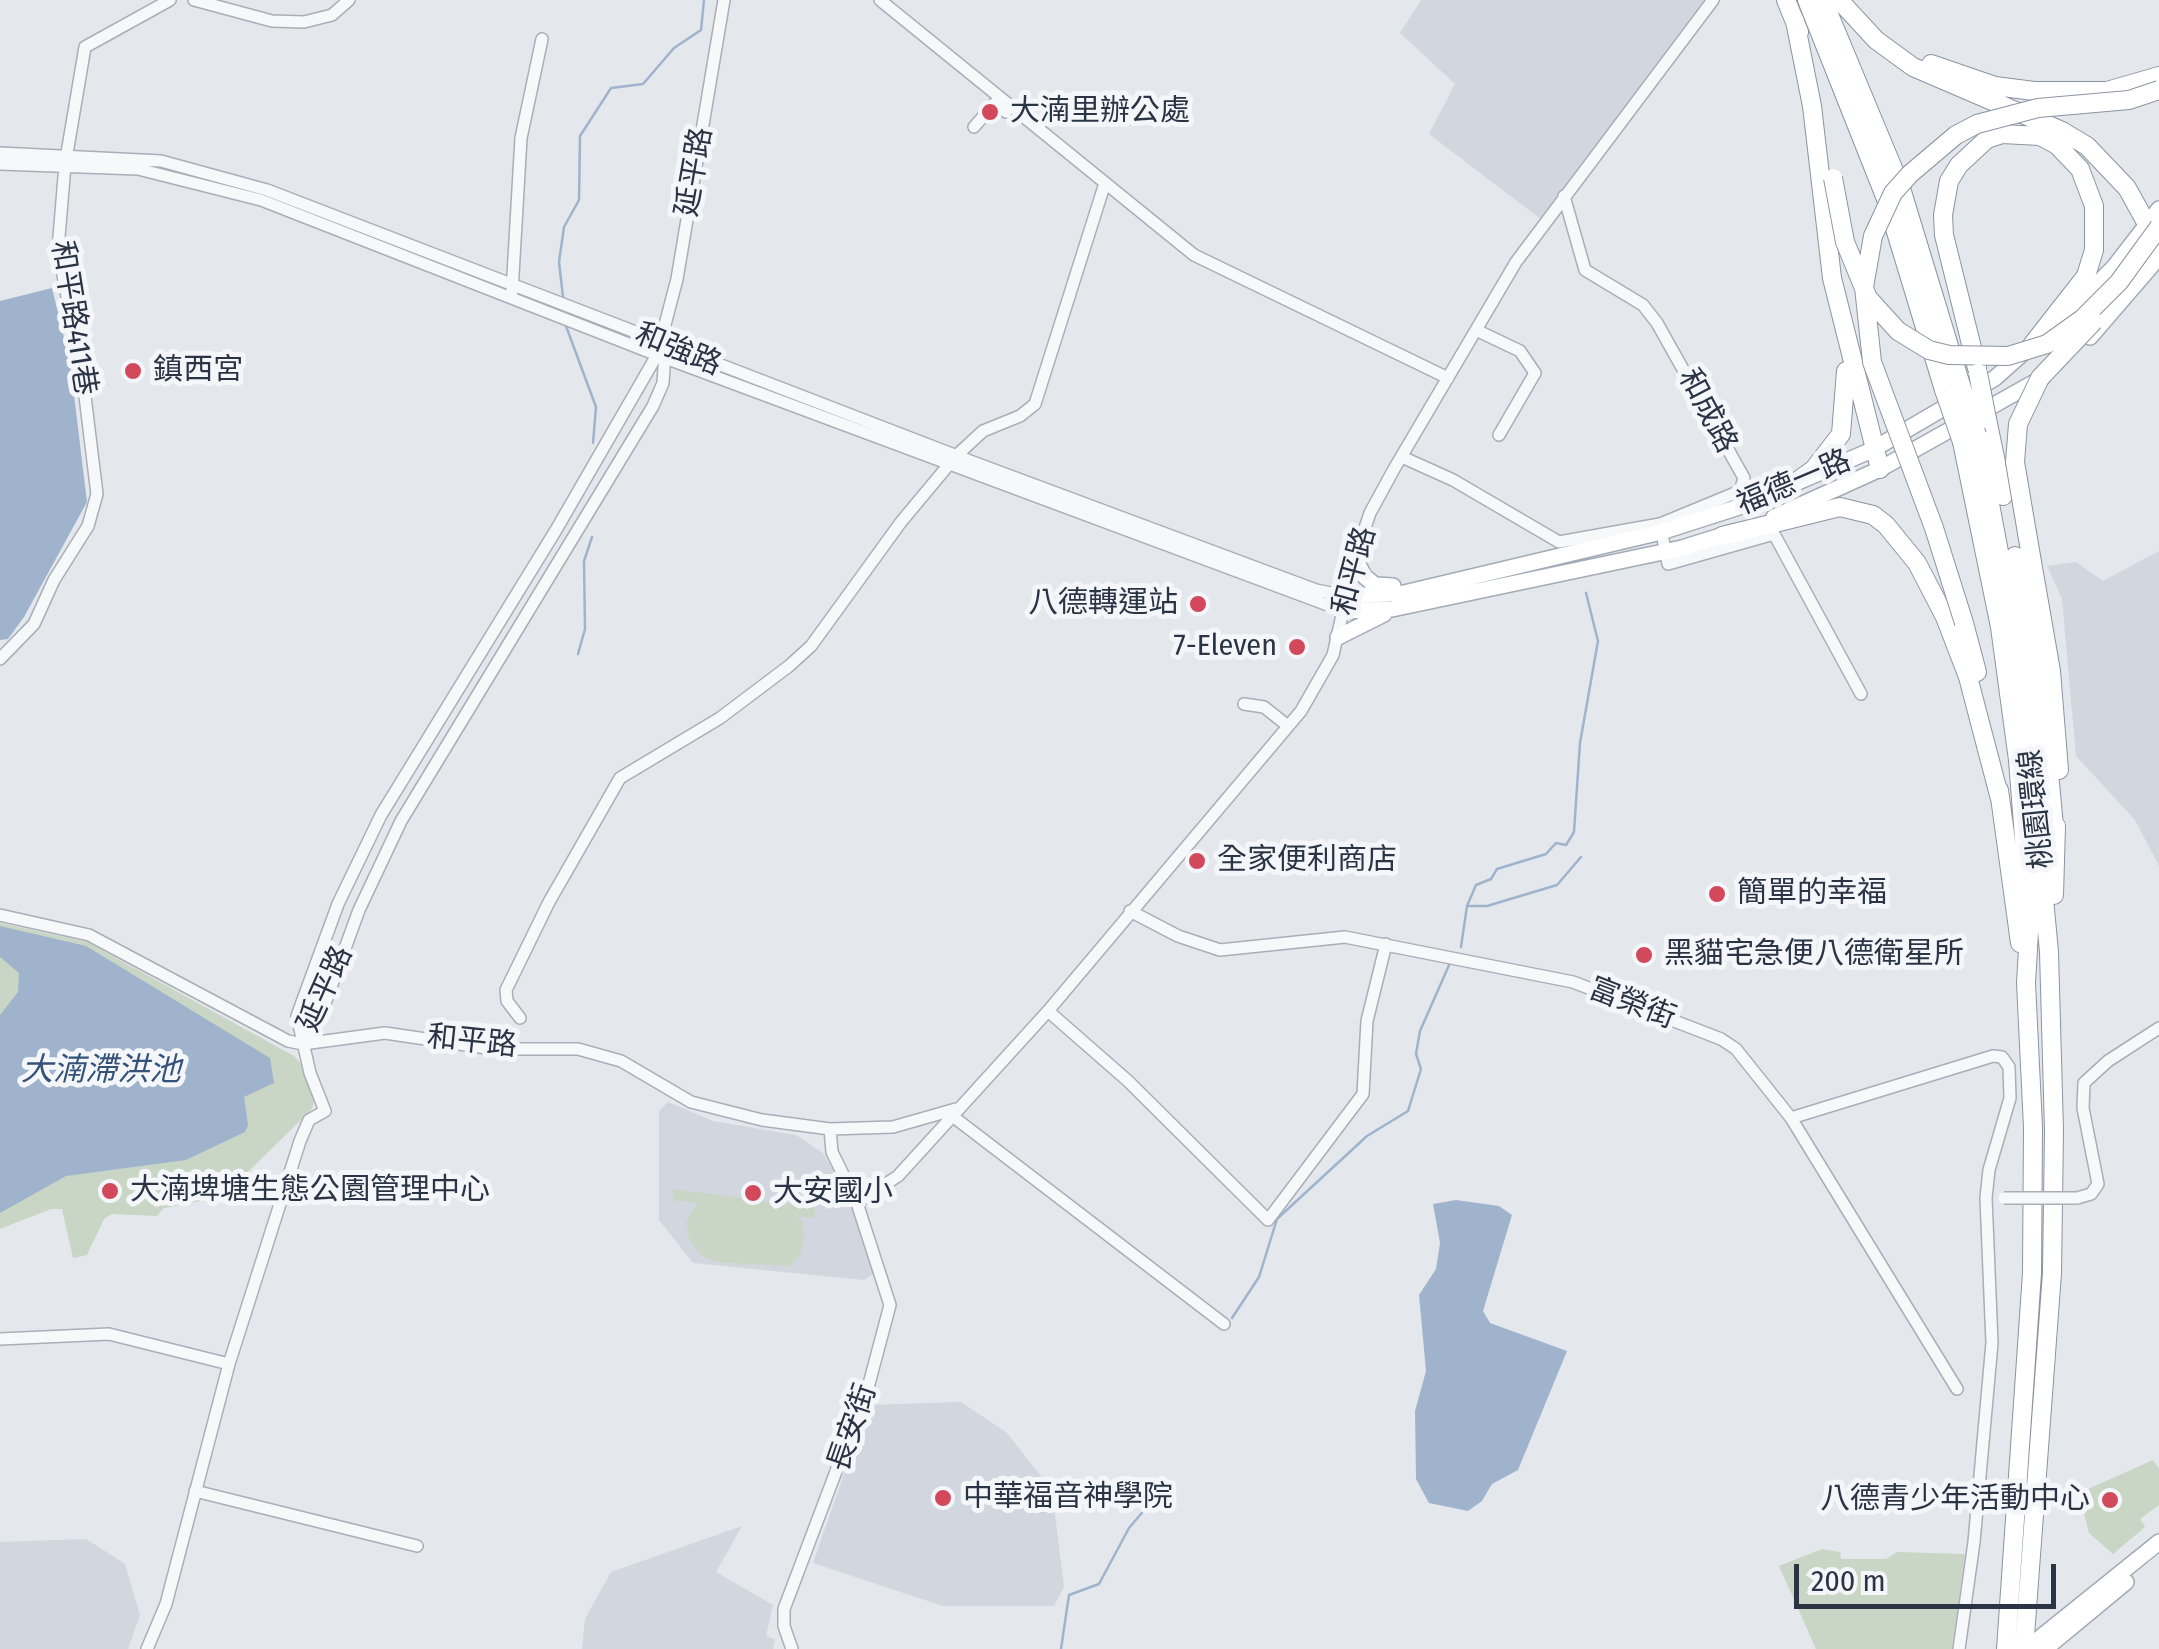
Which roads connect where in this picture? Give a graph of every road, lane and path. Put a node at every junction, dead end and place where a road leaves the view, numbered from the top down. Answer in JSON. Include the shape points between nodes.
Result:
{"nodes":[{"id":1,"x":170,"y":0,"type":"edge"},
{"id":2,"x":194,"y":0,"type":"edge"},
{"id":3,"x":349,"y":0,"type":"edge"},
{"id":4,"x":724,"y":0,"type":"edge"},
{"id":5,"x":880,"y":0,"type":"edge"},
{"id":6,"x":1714,"y":0,"type":"edge"},
{"id":7,"x":1786,"y":0,"type":"edge"},
{"id":8,"x":1807,"y":0,"type":"edge"},
{"id":9,"x":1823,"y":0,"type":"edge"},
{"id":10,"x":1839,"y":0,"type":"edge"},
{"id":11,"x":1846,"y":0,"type":"edge"},
{"id":12,"x":1795,"y":21,"type":"junction"},
{"id":13,"x":542,"y":39,"type":"dead end"},
{"id":14,"x":2159,"y":76,"type":"edge"},
{"id":15,"x":2159,"y":90,"type":"edge"},
{"id":16,"x":1013,"y":118,"type":"dead end"},
{"id":17,"x":974,"y":127,"type":"dead end"},
{"id":18,"x":0,"y":153,"type":"edge"},
{"id":19,"x":66,"y":159,"type":"junction"},
{"id":20,"x":0,"y":164,"type":"edge"},
{"id":21,"x":1105,"y":183,"type":"junction"},
{"id":22,"x":1564,"y":196,"type":"junction"},
{"id":23,"x":2157,"y":223,"type":"edge"},
{"id":24,"x":2159,"y":258,"type":"edge"},
{"id":25,"x":512,"y":290,"type":"junction"},
{"id":26,"x":1842,"y":321,"type":"junction"},
{"id":27,"x":1476,"y":330,"type":"junction"},
{"id":28,"x":2032,"y":345,"type":"junction"},
{"id":29,"x":662,"y":352,"type":"junction"},
{"id":30,"x":1448,"y":378,"type":"junction"},
{"id":31,"x":1952,"y":386,"type":"junction"},
{"id":32,"x":1975,"y":432,"type":"junction"},
{"id":33,"x":1499,"y":435,"type":"dead end"},
{"id":34,"x":1872,"y":450,"type":"junction"},
{"id":35,"x":1402,"y":457,"type":"junction"},
{"id":36,"x":953,"y":461,"type":"junction"},
{"id":37,"x":1880,"y":469,"type":"junction"},
{"id":38,"x":1782,"y":492,"type":"junction"},
{"id":39,"x":1660,"y":528,"type":"junction"},
{"id":40,"x":1722,"y":536,"type":"junction"},
{"id":41,"x":1665,"y":552,"type":"junction"},
{"id":42,"x":1356,"y":558,"type":"junction"},
{"id":43,"x":1461,"y":576,"type":"junction"},
{"id":44,"x":1346,"y":604,"type":"junction"},
{"id":45,"x":1392,"y":609,"type":"junction"},
{"id":46,"x":1338,"y":637,"type":"junction"},
{"id":47,"x":0,"y":659,"type":"edge"},
{"id":48,"x":1861,"y":694,"type":"dead end"},
{"id":49,"x":1244,"y":704,"type":"dead end"},
{"id":50,"x":1288,"y":726,"type":"junction"},
{"id":51,"x":2000,"y":799,"type":"junction"},
{"id":52,"x":2056,"y":837,"type":"junction"},
{"id":53,"x":1130,"y":911,"type":"junction"},
{"id":54,"x":0,"y":915,"type":"edge"},
{"id":55,"x":1386,"y":944,"type":"junction"},
{"id":56,"x":2049,"y":952,"type":"junction"},
{"id":57,"x":2026,"y":983,"type":"junction"},
{"id":58,"x":1048,"y":1011,"type":"junction"},
{"id":59,"x":520,"y":1018,"type":"dead end"},
{"id":60,"x":2159,"y":1028,"type":"edge"},
{"id":61,"x":302,"y":1044,"type":"junction"},
{"id":62,"x":953,"y":1112,"type":"junction"},
{"id":63,"x":1791,"y":1118,"type":"junction"},
{"id":64,"x":830,"y":1128,"type":"junction"},
{"id":65,"x":1986,"y":1198,"type":"junction"},
{"id":66,"x":857,"y":1203,"type":"junction"},
{"id":67,"x":1224,"y":1324,"type":"dead end"},
{"id":68,"x":0,"y":1339,"type":"edge"},
{"id":69,"x":229,"y":1364,"type":"junction"},
{"id":70,"x":1957,"y":1389,"type":"dead end"},
{"id":71,"x":196,"y":1491,"type":"junction"},
{"id":72,"x":2159,"y":1542,"type":"edge"},
{"id":73,"x":416,"y":1546,"type":"dead end"},
{"id":74,"x":2159,"y":1555,"type":"edge"},
{"id":75,"x":2033,"y":1647,"type":"edge"},
{"id":76,"x":147,"y":1649,"type":"edge"},
{"id":77,"x":792,"y":1649,"type":"edge"},
{"id":78,"x":1959,"y":1649,"type":"edge"},
{"id":79,"x":2006,"y":1649,"type":"edge"}],
"edges":[{"from":1,"to":19,"type":"street","name":"和平路411巷","via":[[85,47]]},
{"from":2,"to":3,"type":"street","via":[[272,21],[319,20]]},
{"from":4,"to":29,"type":"street","name":"延平路"},
{"from":5,"to":21,"type":"street"},
{"from":6,"to":22,"type":"street","name":"和平路"},
{"from":7,"to":12,"type":"highway"},
{"from":8,"to":31,"type":"highway","name":"桃園環線"},
{"from":9,"to":31,"type":"highway","name":"桃園環線","via":[[1907,204]]},
{"from":10,"to":23,"type":"highway","via":[[1913,67],[2087,146]]},
{"from":11,"to":14,"type":"highway","via":[[1914,57],[1995,86],[2107,90]]},
{"from":12,"to":23,"type":"highway","bridge":true,"via":[[1816,77],[1845,242],[1868,298],[1898,331],[1929,350],[2008,356],[2046,344],[2119,282]]},
{"from":12,"to":26,"type":"highway"},
{"from":13,"to":25,"type":"street","via":[[521,138]]},
{"from":15,"to":51,"type":"highway","bridge":true,"via":[[2130,100],[2038,108],[1966,130],[1910,174],[1873,236],[1864,287],[1872,362],[1964,623],[1986,702]]},
{"from":16,"to":17,"type":"street","via":[[995,103]]},
{"from":18,"to":19,"type":"street","name":"和強路"},
{"from":19,"to":20,"type":"street","name":"和強路"},
{"from":19,"to":25,"type":"street","name":"和強路","via":[[202,182]]},
{"from":19,"to":47,"type":"street","name":"和平路411巷","via":[[58,249],[97,494],[88,526],[34,624]]},
{"from":21,"to":30,"type":"street","via":[[1194,255]]},
{"from":21,"to":36,"type":"street","via":[[1042,392],[1020,416],[983,431]]},
{"from":22,"to":27,"type":"street","name":"和平路"},
{"from":22,"to":39,"type":"street","name":"和成路","via":[[1585,270],[1644,305],[1658,323],[1744,478],[1740,490]]},
{"from":23,"to":24,"type":"highway"},
{"from":23,"to":28,"type":"main road","name":"福德一路"},
{"from":23,"to":52,"type":"highway","bridge":true,"via":[[2127,285],[2040,378],[2022,414],[2016,462],[2060,744]]},
{"from":24,"to":37,"type":"main road","name":"福德一路","via":[[2093,334],[2036,382]]},
{"from":25,"to":29,"type":"street","name":"和強路"},
{"from":26,"to":34,"type":"highway"},
{"from":26,"to":38,"type":"highway","via":[[1841,434],[1814,470]]},
{"from":27,"to":30,"type":"street","name":"和平路"},
{"from":27,"to":33,"type":"street","via":[[1520,351],[1535,373]]},
{"from":28,"to":32,"type":"highway","bridge":true,"via":[[2086,276],[2094,206],[2080,169],[2057,145],[2040,136],[2002,134],[1960,165],[1943,215],[1978,373]]},
{"from":28,"to":34,"type":"main road","name":"福德一路","via":[[1995,378]]},
{"from":29,"to":36,"type":"street","name":"和強路"},
{"from":29,"to":61,"type":"street","name":"延平路","via":[[663,383],[645,421],[401,821],[320,1017]]},
{"from":29,"to":61,"type":"street","name":"延平路","via":[[360,855],[297,1016]]},
{"from":30,"to":35,"type":"street","name":"和平路"},
{"from":31,"to":32,"type":"highway","name":"桃園環線","bridge":true},
{"from":32,"to":52,"type":"highway","via":[[2043,708]]},
{"from":32,"to":56,"type":"highway","name":"桃園環線","via":[[2022,669]]},
{"from":32,"to":57,"type":"highway","name":"桃園環線","via":[[2018,760],[2030,915]]},
{"from":34,"to":37,"type":"highway"},
{"from":34,"to":38,"type":"main road","name":"福德一路"},
{"from":35,"to":39,"type":"street","name":"和成路","via":[[1559,542]]},
{"from":35,"to":42,"type":"street","name":"和平路","via":[[1370,513]]},
{"from":36,"to":44,"type":"street","name":"和強路"},
{"from":36,"to":59,"type":"street","via":[[811,646],[720,718],[620,778],[506,990]]},
{"from":37,"to":40,"type":"main road","name":"福德一路"},
{"from":38,"to":39,"type":"main road","name":"福德一路"},
{"from":39,"to":41,"type":"street"},
{"from":39,"to":43,"type":"main road","name":"福德一路"},
{"from":40,"to":41,"type":"main road","name":"福德一路"},
{"from":40,"to":51,"type":"highway","via":[[1840,507],[1873,514],[1886,525],[1917,563],[1945,618]]},
{"from":41,"to":45,"type":"main road","name":"福德一路"},
{"from":41,"to":48,"type":"street","via":[[1668,564],[1774,534]]},
{"from":42,"to":43,"type":"main road","via":[[1364,576],[1382,586]]},
{"from":42,"to":44,"type":"street","name":"和平路"},
{"from":43,"to":44,"type":"main road","name":"福德一路"},
{"from":44,"to":45,"type":"main road","name":"福德一路"},
{"from":44,"to":46,"type":"street","name":"和平路"},
{"from":45,"to":46,"type":"main road"},
{"from":46,"to":50,"type":"street","name":"和平路","via":[[1319,683]]},
{"from":49,"to":50,"type":"street","via":[[1264,707]]},
{"from":50,"to":53,"type":"street","name":"和平路"},
{"from":51,"to":57,"type":"highway"},
{"from":52,"to":56,"type":"highway"},
{"from":53,"to":55,"type":"street","name":"富榮街","via":[[1220,950],[1322,938]]},
{"from":53,"to":58,"type":"street","name":"和平路"},
{"from":54,"to":61,"type":"street","via":[[90,935]]},
{"from":55,"to":58,"type":"street","via":[[1366,1021],[1364,1094],[1268,1220]]},
{"from":55,"to":63,"type":"street","name":"富榮街","via":[[1573,982],[1721,1039]]},
{"from":56,"to":75,"type":"highway","name":"桃園環線","via":[[2052,1273]]},
{"from":57,"to":79,"type":"highway","name":"桃園環線","via":[[2032,1272]]},
{"from":58,"to":62,"type":"street","name":"和平路"},
{"from":60,"to":65,"type":"street","bridge":true,"via":[[2084,1084],[2098,1184],[2091,1194]]},
{"from":61,"to":64,"type":"street","name":"和平路","via":[[385,1033],[493,1048],[578,1048],[620,1061],[691,1102]]},
{"from":61,"to":69,"type":"street","via":[[325,1111],[309,1120],[300,1140]]},
{"from":62,"to":64,"type":"street","name":"和平路","via":[[893,1127]]},
{"from":62,"to":66,"type":"street","name":"和平路","via":[[898,1176]]},
{"from":62,"to":67,"type":"street"},
{"from":63,"to":65,"type":"street","via":[[2002,1057],[2012,1081]]},
{"from":63,"to":70,"type":"street","name":"富榮街"},
{"from":64,"to":66,"type":"street","name":"長安街","via":[[832,1152]]},
{"from":65,"to":78,"type":"street","via":[[1992,1343]]},
{"from":66,"to":77,"type":"street","name":"長安街","via":[[890,1305],[869,1384],[784,1609]]},
{"from":68,"to":69,"type":"street","via":[[109,1334]]},
{"from":69,"to":71,"type":"street"},
{"from":71,"to":73,"type":"street"},
{"from":71,"to":76,"type":"street"},
{"from":72,"to":75,"type":"main road"},
{"from":74,"to":75,"type":"main road"}]}
